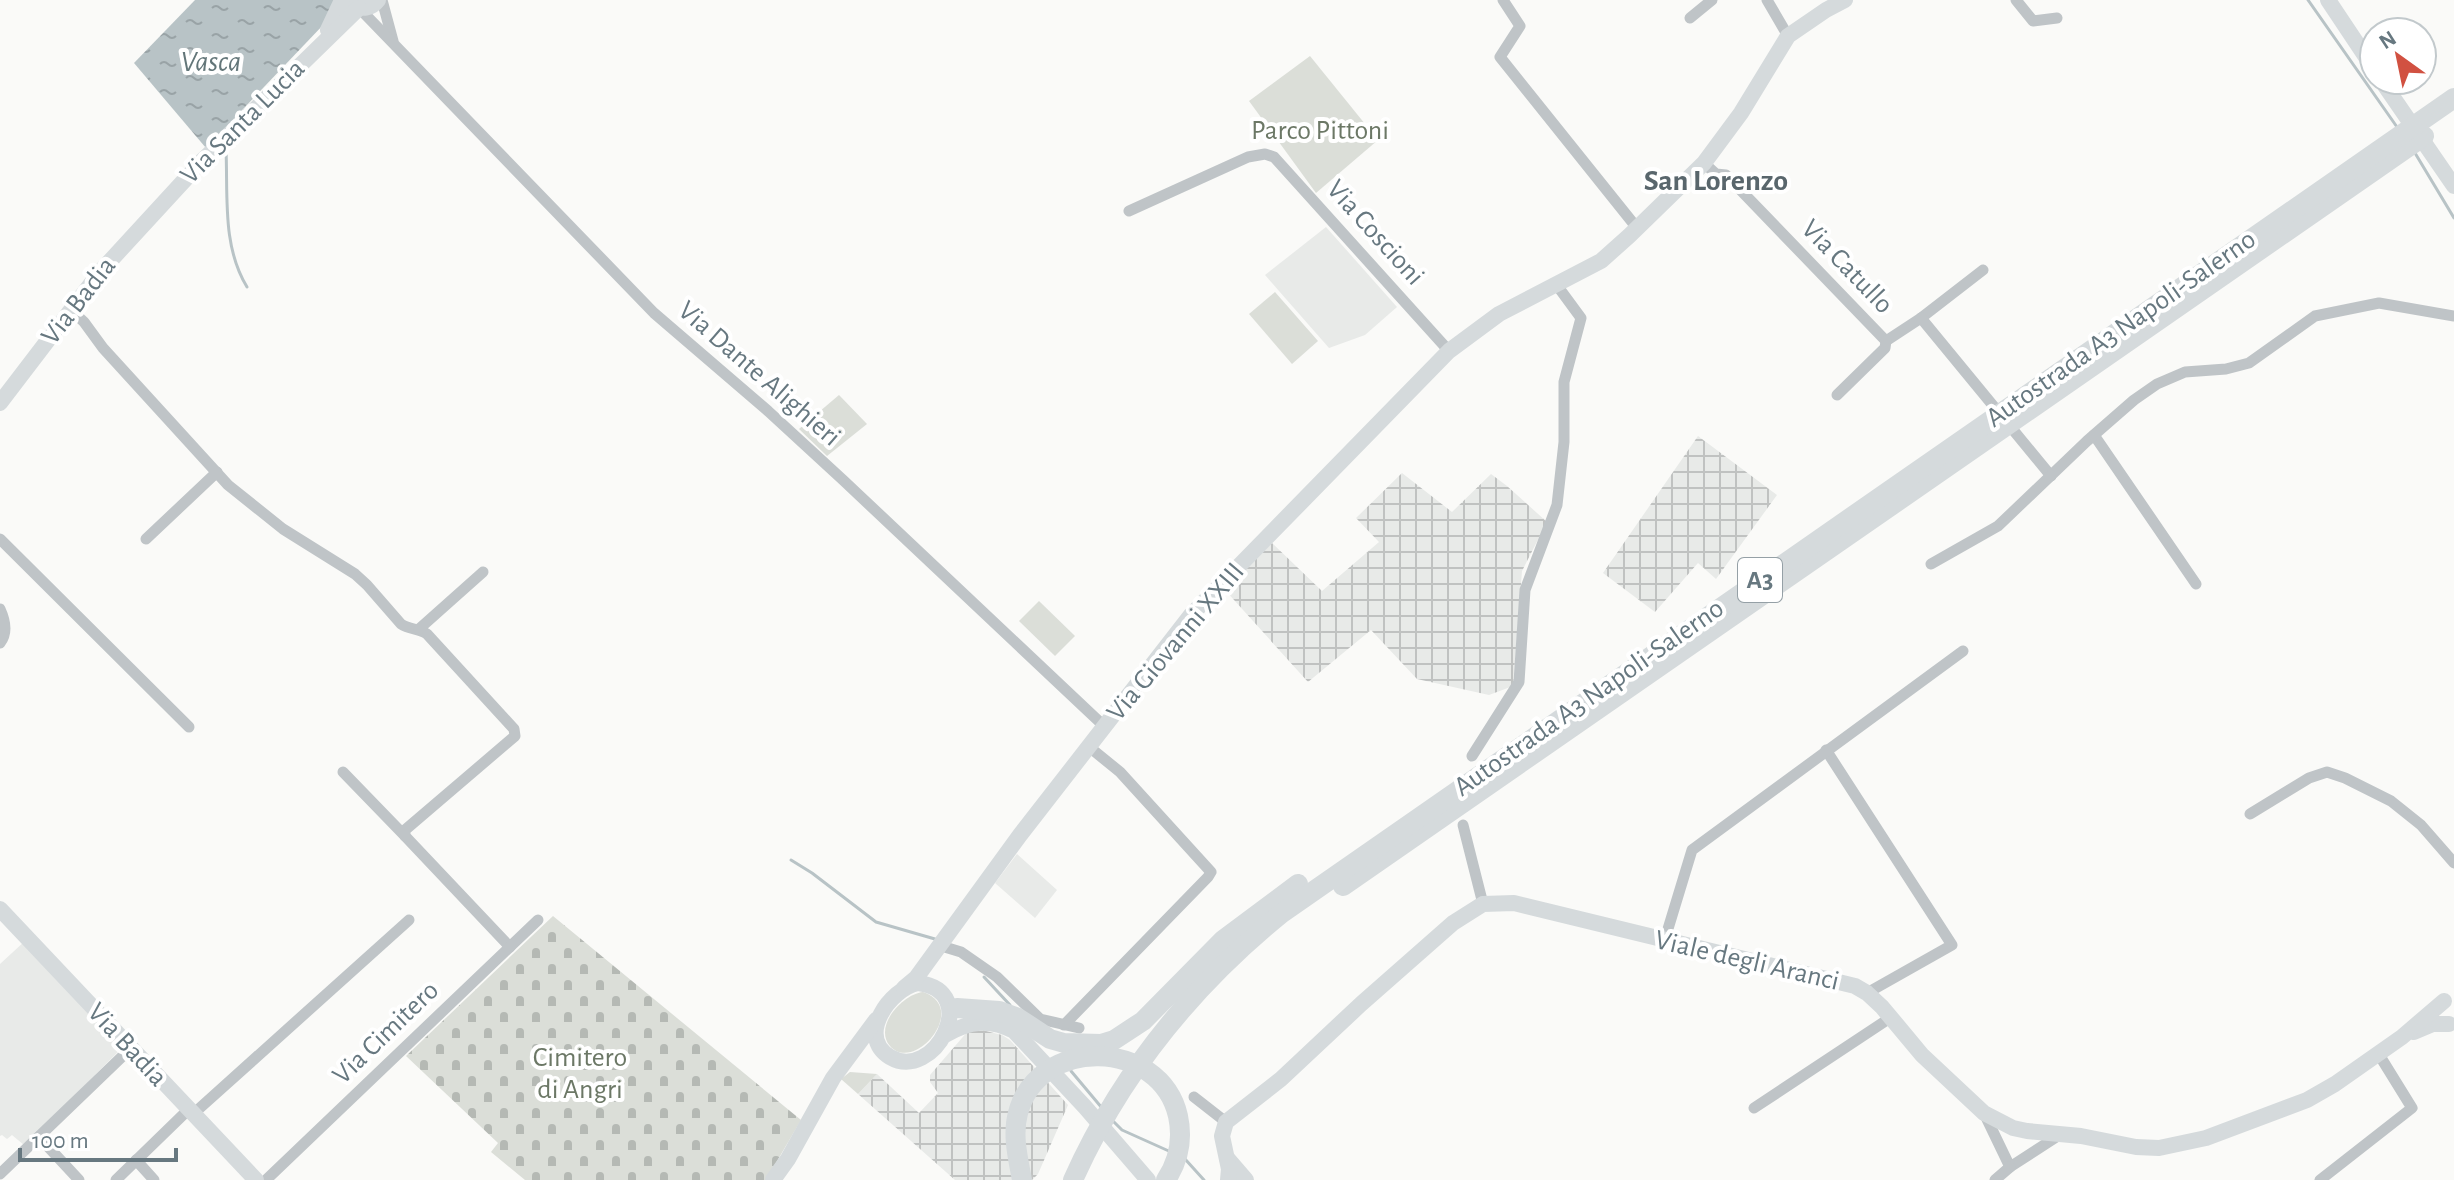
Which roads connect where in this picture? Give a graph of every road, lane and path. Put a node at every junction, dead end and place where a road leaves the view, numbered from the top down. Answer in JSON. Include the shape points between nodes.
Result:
{"nodes":[{"id":1,"x":380,"y":0,"type":"edge"},
{"id":2,"x":1503,"y":0,"type":"edge"},
{"id":3,"x":1712,"y":0,"type":"edge"},
{"id":4,"x":1767,"y":0,"type":"edge"},
{"id":5,"x":1845,"y":0,"type":"edge"},
{"id":6,"x":2016,"y":0,"type":"edge"},
{"id":7,"x":2328,"y":0,"type":"edge"},
{"id":8,"x":350,"y":3,"type":"edge"},
{"id":9,"x":1690,"y":18,"type":"dead end"},
{"id":10,"x":2057,"y":18,"type":"dead end"},
{"id":11,"x":1788,"y":36,"type":"junction"},
{"id":12,"x":394,"y":45,"type":"junction"},
{"id":13,"x":2358,"y":45,"type":"edge"},
{"id":14,"x":2392,"y":96,"type":"edge"},
{"id":15,"x":2454,"y":98,"type":"edge"},
{"id":16,"x":2454,"y":115,"type":"edge"},
{"id":17,"x":1704,"y":163,"type":"junction"},
{"id":18,"x":2453,"y":181,"type":"edge"},
{"id":19,"x":163,"y":202,"type":"joint"},
{"id":20,"x":1129,"y":211,"type":"dead end"},
{"id":21,"x":1637,"y":228,"type":"junction"},
{"id":22,"x":1983,"y":270,"type":"dead end"},
{"id":23,"x":1556,"y":284,"type":"junction"},
{"id":24,"x":71,"y":310,"type":"junction"},
{"id":25,"x":2454,"y":316,"type":"edge"},
{"id":26,"x":1921,"y":318,"type":"junction"},
{"id":27,"x":1886,"y":341,"type":"junction"},
{"id":28,"x":1449,"y":351,"type":"junction"},
{"id":29,"x":1837,"y":395,"type":"dead end"},
{"id":30,"x":0,"y":403,"type":"edge"},
{"id":31,"x":2094,"y":435,"type":"junction"},
{"id":32,"x":217,"y":472,"type":"junction"},
{"id":33,"x":2051,"y":476,"type":"junction"},
{"id":34,"x":0,"y":539,"type":"edge"},
{"id":35,"x":146,"y":539,"type":"dead end"},
{"id":36,"x":1931,"y":564,"type":"dead end"},
{"id":37,"x":483,"y":572,"type":"dead end"},
{"id":38,"x":2196,"y":584,"type":"dead end"},
{"id":39,"x":0,"y":609,"type":"edge"},
{"id":40,"x":419,"y":629,"type":"junction"},
{"id":41,"x":0,"y":643,"type":"edge"},
{"id":42,"x":1963,"y":651,"type":"dead end"},
{"id":43,"x":189,"y":727,"type":"dead end"},
{"id":44,"x":1105,"y":727,"type":"junction"},
{"id":45,"x":1088,"y":746,"type":"junction"},
{"id":46,"x":1826,"y":750,"type":"junction"},
{"id":47,"x":1472,"y":756,"type":"dead end"},
{"id":48,"x":1492,"y":765,"type":"junction"},
{"id":49,"x":343,"y":772,"type":"dead end"},
{"id":50,"x":2250,"y":814,"type":"dead end"},
{"id":51,"x":1463,"y":825,"type":"dead end"},
{"id":52,"x":405,"y":836,"type":"junction"},
{"id":53,"x":2454,"y":863,"type":"edge"},
{"id":54,"x":1483,"y":904,"type":"junction"},
{"id":55,"x":0,"y":909,"type":"edge"},
{"id":56,"x":409,"y":920,"type":"dead end"},
{"id":57,"x":538,"y":920,"type":"dead end"},
{"id":58,"x":1664,"y":942,"type":"junction"},
{"id":59,"x":510,"y":947,"type":"junction"},
{"id":60,"x":935,"y":951,"type":"junction"},
{"id":61,"x":904,"y":988,"type":"junction"},
{"id":62,"x":1867,"y":993,"type":"junction"},
{"id":63,"x":2449,"y":996,"type":"edge"},
{"id":64,"x":947,"y":1000,"type":"junction"},
{"id":65,"x":879,"y":1015,"type":"junction"},
{"id":66,"x":1890,"y":1018,"type":"junction"},
{"id":67,"x":979,"y":1021,"type":"junction"},
{"id":68,"x":1064,"y":1025,"type":"junction"},
{"id":69,"x":2452,"y":1025,"type":"edge"},
{"id":70,"x":1079,"y":1028,"type":"dead end"},
{"id":71,"x":945,"y":1035,"type":"junction"},
{"id":72,"x":2402,"y":1037,"type":"junction"},
{"id":73,"x":130,"y":1049,"type":"junction"},
{"id":74,"x":884,"y":1052,"type":"junction"},
{"id":75,"x":2378,"y":1053,"type":"junction"},
{"id":76,"x":843,"y":1065,"type":"junction"},
{"id":77,"x":1194,"y":1097,"type":"dead end"},
{"id":78,"x":1754,"y":1108,"type":"dead end"},
{"id":79,"x":190,"y":1112,"type":"junction"},
{"id":80,"x":1984,"y":1113,"type":"junction"},
{"id":81,"x":1114,"y":1114,"type":"junction"},
{"id":82,"x":1226,"y":1122,"type":"junction"},
{"id":83,"x":2062,"y":1134,"type":"junction"},
{"id":84,"x":39,"y":1137,"type":"junction"},
{"id":85,"x":1100,"y":1140,"type":"junction"},
{"id":86,"x":1227,"y":1158,"type":"junction"},
{"id":87,"x":136,"y":1160,"type":"junction"},
{"id":88,"x":2010,"y":1167,"type":"junction"},
{"id":89,"x":0,"y":1174,"type":"edge"},
{"id":90,"x":79,"y":1180,"type":"edge"},
{"id":91,"x":116,"y":1180,"type":"edge"},
{"id":92,"x":154,"y":1180,"type":"edge"},
{"id":93,"x":256,"y":1180,"type":"edge"},
{"id":94,"x":266,"y":1180,"type":"edge"},
{"id":95,"x":773,"y":1180,"type":"edge"},
{"id":96,"x":1022,"y":1180,"type":"edge"},
{"id":97,"x":1073,"y":1180,"type":"edge"},
{"id":98,"x":1087,"y":1180,"type":"edge"},
{"id":99,"x":1148,"y":1180,"type":"edge"},
{"id":100,"x":1166,"y":1180,"type":"edge"},
{"id":101,"x":1228,"y":1180,"type":"edge"},
{"id":102,"x":1246,"y":1180,"type":"edge"},
{"id":103,"x":1995,"y":1180,"type":"edge"},
{"id":104,"x":2320,"y":1180,"type":"edge"}],
"edges":[{"from":1,"to":8,"type":"main road","name":"Via Santa Lucia","via":[[369,7]]},
{"from":1,"to":12,"type":"street","name":"Via Dante Alighieri"},
{"from":2,"to":21,"type":"street","via":[[1520,26],[1500,57]]},
{"from":3,"to":9,"type":"street"},
{"from":4,"to":11,"type":"street"},
{"from":5,"to":11,"type":"main road"},
{"from":6,"to":10,"type":"street","via":[[2033,21]]},
{"from":7,"to":13,"type":"main road"},
{"from":8,"to":12,"type":"street","name":"Via Dante Alighieri"},
{"from":8,"to":19,"type":"main road","name":"Via Santa Lucia","via":[[321,42]]},
{"from":11,"to":17,"type":"main road","name":"Via Giovanni XXIII"},
{"from":12,"to":44,"type":"street","name":"Via Dante Alighieri","via":[[654,313],[832,470]]},
{"from":14,"to":18,"type":"main road"},
{"from":15,"to":48,"type":"highway","name":"Autostrada A3 Napoli-Salerno","number":"A3"},
{"from":16,"to":81,"type":"highway","name":"Autostrada A3 Napoli-Salerno","number":"A3","via":[[1307,911],[1211,997]]},
{"from":17,"to":21,"type":"main road","name":"Via Giovanni XXIII"},
{"from":17,"to":27,"type":"street","name":"Via Catullo","via":[[1713,173],[1726,175]]},
{"from":19,"to":24,"type":"main road","name":"Via Badia"},
{"from":20,"to":28,"type":"street","name":"Via Coscioni","via":[[1248,157],[1274,157]]},
{"from":21,"to":23,"type":"main road","name":"Via Giovanni XXIII","via":[[1601,261]]},
{"from":22,"to":26,"type":"street","name":"Via Catullo"},
{"from":23,"to":28,"type":"main road","name":"Via Giovanni XXIII","via":[[1499,314]]},
{"from":23,"to":47,"type":"street","via":[[1581,318],[1564,382],[1557,505],[1525,590],[1519,682]]},
{"from":24,"to":30,"type":"main road","name":"Via Badia"},
{"from":24,"to":32,"type":"street"},
{"from":25,"to":31,"type":"street","via":[[2379,303],[2315,316],[2249,363],[2185,372],[2157,384]]},
{"from":26,"to":27,"type":"street","name":"Via Catullo"},
{"from":26,"to":33,"type":"street","name":"Via Catullo"},
{"from":27,"to":29,"type":"street","name":"Via Catullo"},
{"from":28,"to":44,"type":"main road","name":"Via Giovanni XXIII","via":[[1191,615]]},
{"from":31,"to":33,"type":"street"},
{"from":31,"to":38,"type":"street"},
{"from":32,"to":35,"type":"street"},
{"from":32,"to":40,"type":"street","via":[[283,529],[355,574],[401,624]]},
{"from":33,"to":36,"type":"street","via":[[1998,526]]},
{"from":34,"to":43,"type":"street"},
{"from":37,"to":40,"type":"street"},
{"from":39,"to":41,"type":"street","via":[[5,630]]},
{"from":40,"to":52,"type":"street","via":[[515,736],[405,830]]},
{"from":42,"to":46,"type":"street"},
{"from":44,"to":45,"type":"main road","name":"Via Giovanni XXIII"},
{"from":45,"to":60,"type":"main road","name":"Via Giovanni XXIII"},
{"from":45,"to":68,"type":"street","via":[[1120,772],[1211,872]]},
{"from":46,"to":58,"type":"street","via":[[1692,850]]},
{"from":46,"to":62,"type":"street","via":[[1952,945]]},
{"from":48,"to":64,"type":"highway","via":[[1257,913],[1143,1021],[1114,1040],[1064,1043],[999,1011]]},
{"from":48,"to":81,"type":"highway","name":"Autostrada A3 Napoli-Salerno","number":"A3","via":[[1247,942],[1143,1057]]},
{"from":49,"to":52,"type":"street"},
{"from":50,"to":53,"type":"street","via":[[2327,772],[2391,801]]},
{"from":51,"to":54,"type":"street"},
{"from":52,"to":59,"type":"street"},
{"from":54,"to":58,"type":"main road","name":"Viale degli Aranci","via":[[1514,903]]},
{"from":54,"to":82,"type":"main road","via":[[1453,923]]},
{"from":55,"to":73,"type":"main road","name":"Via Badia"},
{"from":56,"to":79,"type":"street"},
{"from":57,"to":59,"type":"street","name":"Via Cimitero"},
{"from":58,"to":62,"type":"main road","name":"Viale degli Aranci"},
{"from":59,"to":94,"type":"street","name":"Via Cimitero"},
{"from":60,"to":61,"type":"main road","name":"Via Giovanni XXIII"},
{"from":60,"to":64,"type":"main road","via":[[934,980]]},
{"from":60,"to":68,"type":"street","via":[[961,952],[997,977],[1040,1019]]},
{"from":61,"to":64,"type":"main road","via":[[918,983],[934,987]]},
{"from":61,"to":65,"type":"main road"},
{"from":62,"to":66,"type":"main road","name":"Viale degli Aranci"},
{"from":63,"to":69,"type":"main road","via":[[2443,1013]]},
{"from":63,"to":72,"type":"main road"},
{"from":64,"to":67,"type":"main road"},
{"from":64,"to":71,"type":"main road"},
{"from":65,"to":74,"type":"main road","via":[[876,1033]]},
{"from":65,"to":76,"type":"main road"},
{"from":66,"to":78,"type":"street"},
{"from":66,"to":80,"type":"main road","name":"Viale degli Aranci"},
{"from":67,"to":71,"type":"main road"},
{"from":67,"to":99,"type":"main road","via":[[1003,1025],[1024,1040]]},
{"from":68,"to":70,"type":"street"},
{"from":69,"to":72,"type":"main road","via":[[2433,1024]]},
{"from":71,"to":74,"type":"main road","via":[[920,1059],[896,1059]]},
{"from":72,"to":75,"type":"main road","name":"Viale degli Aranci"},
{"from":73,"to":79,"type":"main road","name":"Via Badia"},
{"from":73,"to":84,"type":"street"},
{"from":74,"to":76,"type":"main road"},
{"from":75,"to":83,"type":"main road","name":"Viale degli Aranci","via":[[2307,1100],[2182,1145],[2136,1147]]},
{"from":75,"to":104,"type":"street","via":[[2412,1108]]},
{"from":76,"to":95,"type":"main road"},
{"from":77,"to":82,"type":"street"},
{"from":79,"to":87,"type":"street"},
{"from":79,"to":93,"type":"main road","name":"Via Badia"},
{"from":80,"to":83,"type":"main road","name":"Viale degli Aranci","via":[[2013,1128]]},
{"from":80,"to":88,"type":"street"},
{"from":81,"to":85,"type":"highway","name":"Autostrada A3 Napoli-Salerno","number":"A3"},
{"from":82,"to":86,"type":"main road","via":[[1222,1136]]},
{"from":83,"to":88,"type":"street"},
{"from":84,"to":89,"type":"street"},
{"from":84,"to":90,"type":"street"},
{"from":85,"to":97,"type":"highway","name":"Autostrada A3 Napoli-Salerno","number":"A3"},
{"from":85,"to":98,"type":"highway","name":"Autostrada A3 Napoli-Salerno","number":"A3"},
{"from":86,"to":101,"type":"main road"},
{"from":86,"to":102,"type":"main road"},
{"from":87,"to":91,"type":"street"},
{"from":87,"to":92,"type":"street"},
{"from":88,"to":103,"type":"street"},
{"from":96,"to":100,"type":"highway","via":[[1015,1128],[1024,1098],[1045,1073],[1092,1055],[1128,1060],[1169,1092],[1180,1144]]}]}
